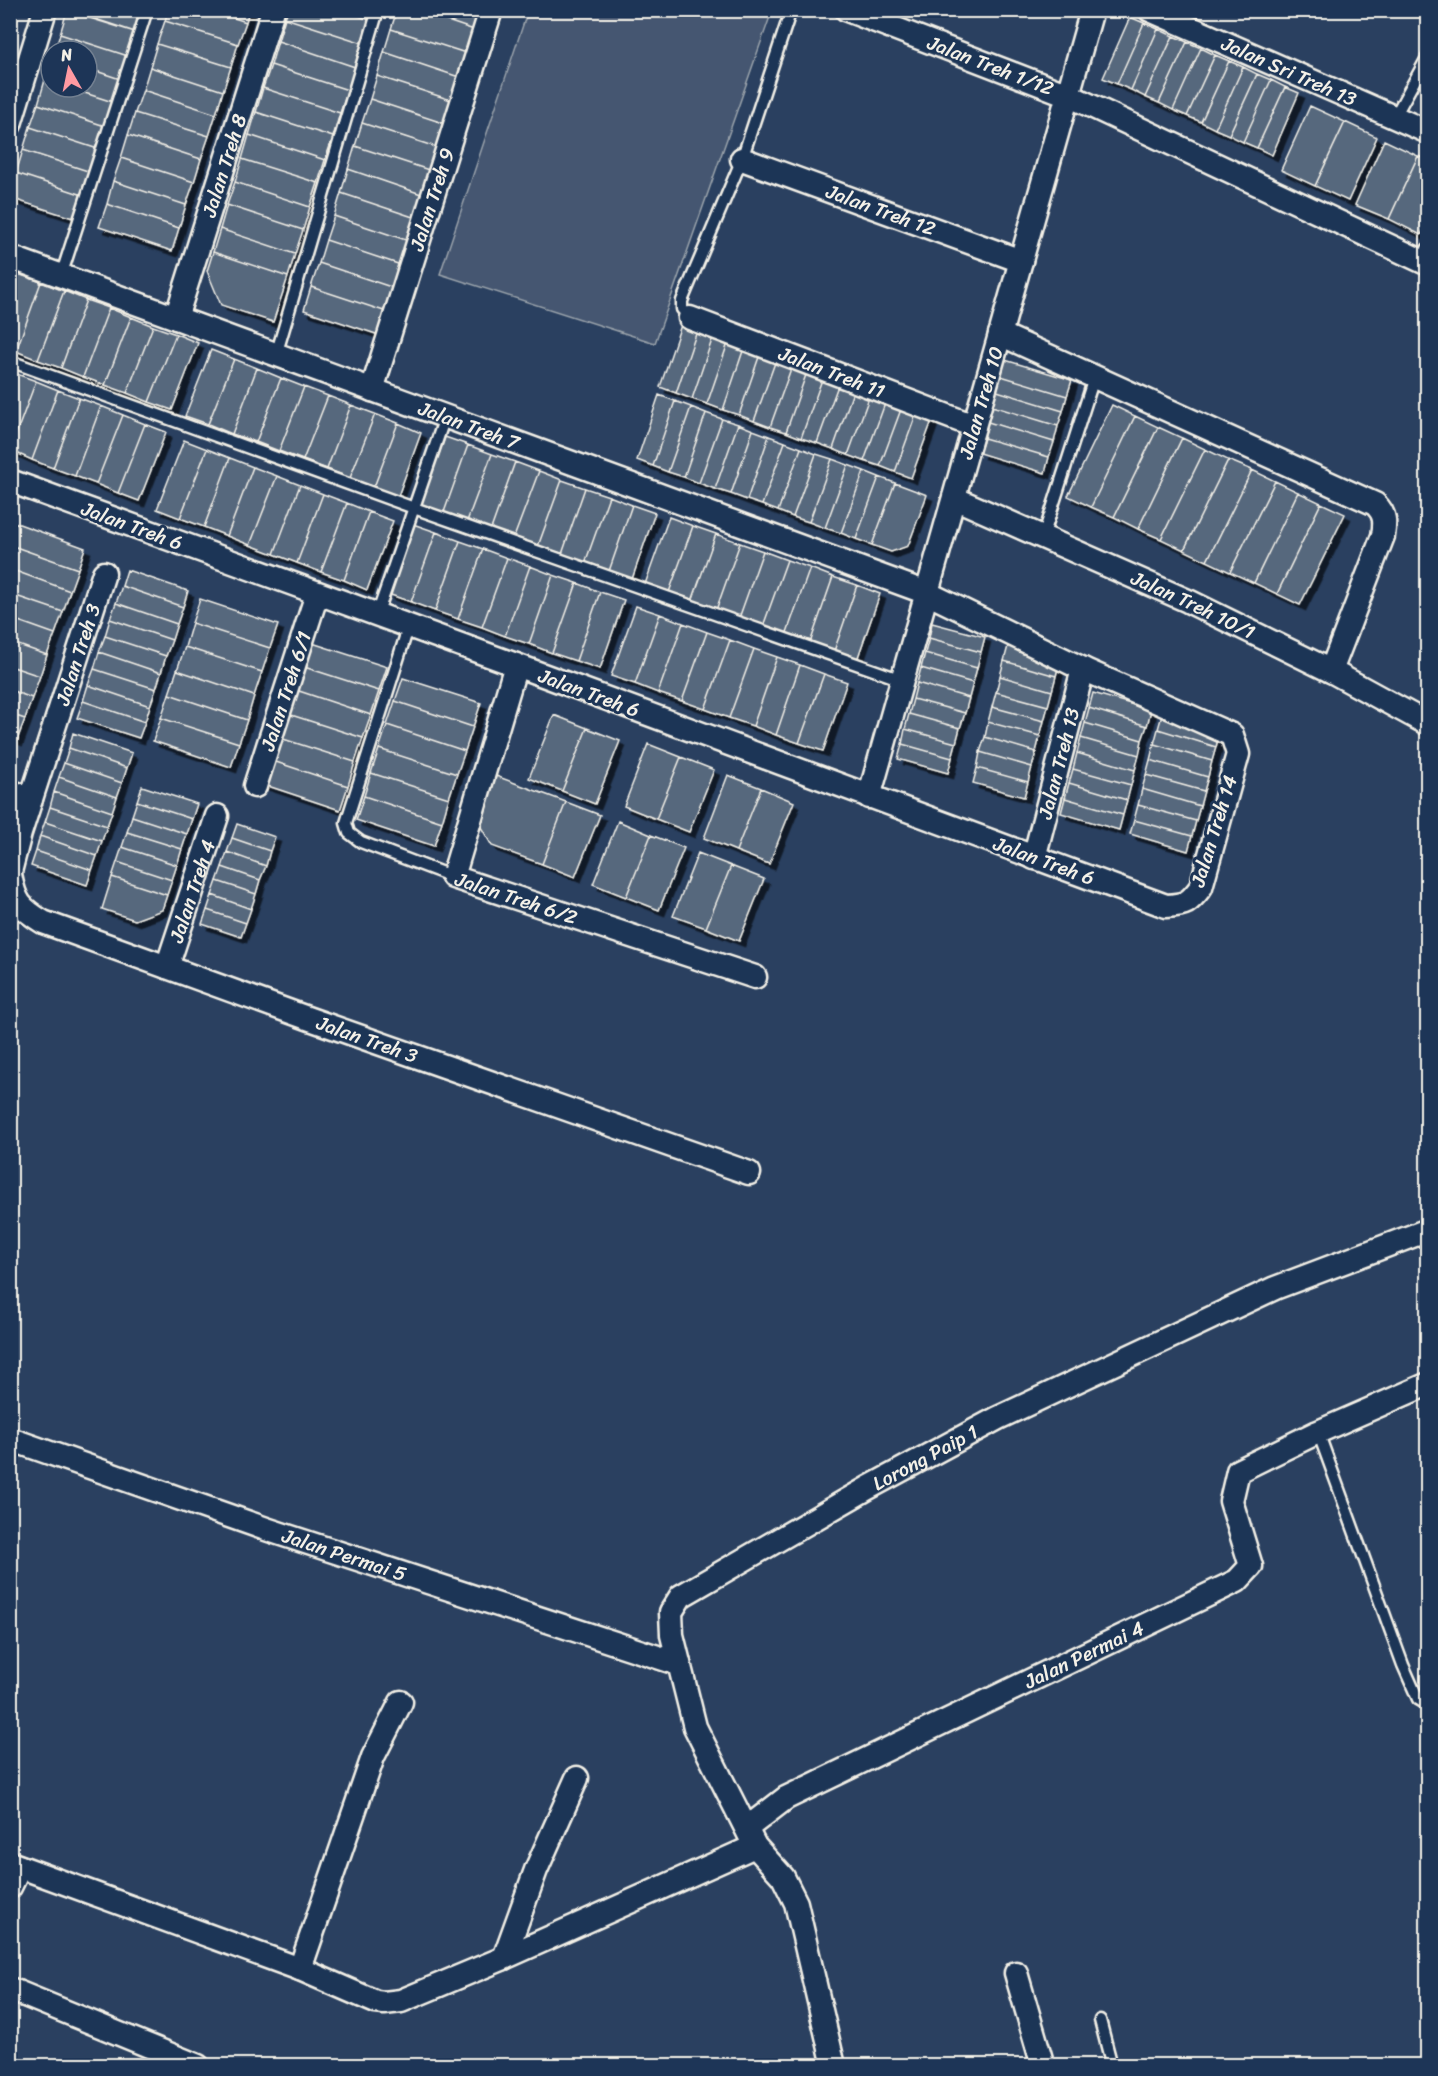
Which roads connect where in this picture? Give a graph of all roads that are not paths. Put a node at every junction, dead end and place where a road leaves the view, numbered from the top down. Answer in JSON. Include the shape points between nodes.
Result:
{"nodes":[{"id":1,"x":45,"y":10,"type":"edge"},
{"id":2,"x":147,"y":10,"type":"edge"},
{"id":3,"x":273,"y":10,"type":"edge"},
{"id":4,"x":378,"y":10,"type":"edge"},
{"id":5,"x":491,"y":10,"type":"edge"},
{"id":6,"x":791,"y":10,"type":"edge"},
{"id":7,"x":847,"y":10,"type":"edge"},
{"id":8,"x":1092,"y":10,"type":"edge"},
{"id":9,"x":1150,"y":10,"type":"edge"},
{"id":10,"x":1428,"y":56,"type":"edge"},
{"id":11,"x":1068,"y":95,"type":"junction"},
{"id":12,"x":1394,"y":118,"type":"junction"},
{"id":13,"x":10,"y":124,"type":"edge"},
{"id":14,"x":1428,"y":132,"type":"edge"},
{"id":15,"x":742,"y":159,"type":"junction"},
{"id":16,"x":1426,"y":255,"type":"edge"},
{"id":17,"x":10,"y":257,"type":"edge"},
{"id":18,"x":1021,"y":261,"type":"junction"},
{"id":19,"x":61,"y":276,"type":"junction"},
{"id":20,"x":176,"y":318,"type":"junction"},
{"id":21,"x":690,"y":318,"type":"joint"},
{"id":22,"x":1000,"y":334,"type":"junction"},
{"id":23,"x":276,"y":355,"type":"junction"},
{"id":24,"x":10,"y":360,"type":"edge"},
{"id":25,"x":1094,"y":378,"type":"junction"},
{"id":26,"x":372,"y":390,"type":"junction"},
{"id":27,"x":446,"y":417,"type":"junction"},
{"id":28,"x":974,"y":426,"type":"junction"},
{"id":29,"x":12,"y":485,"type":"edge"},
{"id":30,"x":954,"y":498,"type":"junction"},
{"id":31,"x":414,"y":508,"type":"junction"},
{"id":32,"x":1044,"y":537,"type":"junction"},
{"id":33,"x":104,"y":573,"type":"dead end"},
{"id":34,"x":927,"y":593,"type":"junction"},
{"id":35,"x":317,"y":594,"type":"junction"},
{"id":36,"x":377,"y":616,"type":"junction"},
{"id":37,"x":408,"y":628,"type":"junction"},
{"id":38,"x":516,"y":665,"type":"junction"},
{"id":39,"x":1083,"y":669,"type":"junction"},
{"id":40,"x":1331,"y":671,"type":"junction"},
{"id":41,"x":902,"y":680,"type":"junction"},
{"id":42,"x":1428,"y":724,"type":"edge"},
{"id":43,"x":1232,"y":735,"type":"joint"},
{"id":44,"x":255,"y":786,"type":"dead end"},
{"id":45,"x":21,"y":795,"type":"edge"},
{"id":46,"x":869,"y":797,"type":"junction"},
{"id":47,"x":217,"y":816,"type":"dead end"},
{"id":48,"x":1034,"y":858,"type":"junction"},
{"id":49,"x":10,"y":873,"type":"edge"},
{"id":50,"x":453,"y":877,"type":"junction"},
{"id":51,"x":1166,"y":906,"type":"joint"},
{"id":52,"x":167,"y":967,"type":"junction"},
{"id":53,"x":755,"y":977,"type":"dead end"},
{"id":54,"x":749,"y":1173,"type":"dead end"},
{"id":55,"x":1428,"y":1230,"type":"edge"},
{"id":56,"x":1428,"y":1384,"type":"edge"},
{"id":57,"x":1318,"y":1432,"type":"junction"},
{"id":58,"x":10,"y":1439,"type":"edge"},
{"id":59,"x":679,"y":1664,"type":"junction"},
{"id":60,"x":401,"y":1702,"type":"dead end"},
{"id":61,"x":1428,"y":1705,"type":"edge"},
{"id":62,"x":577,"y":1778,"type":"dead end"},
{"id":63,"x":751,"y":1837,"type":"junction"},
{"id":64,"x":14,"y":1872,"type":"edge"},
{"id":65,"x":504,"y":1958,"type":"junction"},
{"id":66,"x":300,"y":1969,"type":"junction"},
{"id":67,"x":1016,"y":1973,"type":"dead end"},
{"id":68,"x":10,"y":1989,"type":"edge"},
{"id":69,"x":1100,"y":2020,"type":"dead end"},
{"id":70,"x":198,"y":2066,"type":"edge"},
{"id":71,"x":834,"y":2066,"type":"edge"},
{"id":72,"x":1043,"y":2066,"type":"edge"},
{"id":73,"x":1112,"y":2066,"type":"edge"}],
"edges":[{"from":1,"to":13,"type":"street"},
{"from":2,"to":19,"type":"lane"},
{"from":3,"to":20,"type":"street","name":"Jalan Treh 8"},
{"from":4,"to":23,"type":"lane"},
{"from":5,"to":26,"type":"street","name":"Jalan Treh 9"},
{"from":6,"to":15,"type":"lane"},
{"from":7,"to":11,"type":"street","name":"Jalan Treh 1/12"},
{"from":8,"to":11,"type":"street","name":"Jalan Treh 10"},
{"from":9,"to":12,"type":"street","name":"Jalan Sri Treh 13"},
{"from":10,"to":12,"type":"lane"},
{"from":11,"to":16,"type":"street","name":"Jalan Treh 1/12"},
{"from":11,"to":18,"type":"street","name":"Jalan Treh 10"},
{"from":12,"to":14,"type":"street","name":"Jalan Sri Treh 13"},
{"from":15,"to":18,"type":"street","name":"Jalan Treh 12"},
{"from":15,"to":21,"type":"lane","via":[[682,301],[682,309]]},
{"from":17,"to":19,"type":"street","name":"Jalan Treh 7"},
{"from":18,"to":22,"type":"street","name":"Jalan Treh 10"},
{"from":19,"to":20,"type":"street","name":"Jalan Treh 7"},
{"from":20,"to":23,"type":"street","name":"Jalan Treh 7"},
{"from":21,"to":28,"type":"street","name":"Jalan Treh 11"},
{"from":22,"to":25,"type":"street"},
{"from":22,"to":28,"type":"street","name":"Jalan Treh 10"},
{"from":23,"to":26,"type":"street","name":"Jalan Treh 7"},
{"from":24,"to":31,"type":"lane"},
{"from":25,"to":32,"type":"lane"},
{"from":25,"to":40,"type":"street","via":[[1375,504],[1382,511],[1383,537]]},
{"from":26,"to":27,"type":"street","name":"Jalan Treh 7"},
{"from":27,"to":31,"type":"lane"},
{"from":27,"to":34,"type":"street","name":"Jalan Treh 7"},
{"from":28,"to":30,"type":"street","name":"Jalan Treh 10"},
{"from":29,"to":35,"type":"street","name":"Jalan Treh 6"},
{"from":30,"to":32,"type":"street","name":"Jalan Treh 10/1"},
{"from":30,"to":34,"type":"street","name":"Jalan Treh 10"},
{"from":31,"to":36,"type":"lane"},
{"from":31,"to":41,"type":"lane"},
{"from":32,"to":40,"type":"street","name":"Jalan Treh 10/1"},
{"from":33,"to":45,"type":"street","name":"Jalan Treh 3"},
{"from":34,"to":39,"type":"street","name":"Jalan Treh 7"},
{"from":34,"to":41,"type":"street","name":"Jalan Treh 10"},
{"from":35,"to":36,"type":"street","name":"Jalan Treh 6"},
{"from":35,"to":44,"type":"street","name":"Jalan Treh 6/1"},
{"from":36,"to":37,"type":"street","name":"Jalan Treh 6"},
{"from":37,"to":38,"type":"street","name":"Jalan Treh 6"},
{"from":37,"to":50,"type":"lane","via":[[346,823],[349,833],[361,842]]},
{"from":38,"to":46,"type":"street","name":"Jalan Treh 6"},
{"from":38,"to":50,"type":"street","name":"Jalan Treh 6/2"},
{"from":39,"to":43,"type":"street","name":"Jalan Treh 7"},
{"from":39,"to":48,"type":"street","name":"Jalan Treh 13"},
{"from":40,"to":42,"type":"street","name":"Jalan Treh 10/1"},
{"from":41,"to":46,"type":"street","name":"Jalan Treh 10"},
{"from":43,"to":51,"type":"street","name":"Jalan Treh 14","via":[[1238,754],[1201,887],[1190,901]]},
{"from":45,"to":49,"type":"street","name":"Jalan Treh 3"},
{"from":46,"to":48,"type":"street","name":"Jalan Treh 6"},
{"from":47,"to":52,"type":"street","name":"Jalan Treh 4"},
{"from":48,"to":51,"type":"street","name":"Jalan Treh 6"},
{"from":49,"to":52,"type":"street","name":"Jalan Treh 3","via":[[14,895],[23,911],[43,922]]},
{"from":50,"to":53,"type":"street","name":"Jalan Treh 6/2"},
{"from":52,"to":54,"type":"street","name":"Jalan Treh 3"},
{"from":55,"to":59,"type":"street","name":"Lorong Paip 1","via":[[1275,1288],[998,1418],[700,1584],[681,1596],[671,1612]]},
{"from":56,"to":57,"type":"street"},
{"from":57,"to":61,"type":"lane","via":[[1403,1665],[1418,1699]]},
{"from":57,"to":63,"type":"street","name":"Jalan Permai 4","via":[[1238,1471],[1232,1501],[1251,1566],[1237,1581],[786,1798]]},
{"from":58,"to":59,"type":"street","name":"Jalan Permai 5","via":[[269,1530]]},
{"from":59,"to":63,"type":"street","name":"Lorong Paip 1","via":[[695,1727]]},
{"from":60,"to":66,"type":"street","via":[[373,1757]]},
{"from":62,"to":65,"type":"street","via":[[536,1870]]},
{"from":63,"to":65,"type":"street"},
{"from":63,"to":71,"type":"street","name":"Lorong Paip 1","via":[[783,1877],[796,1902]]},
{"from":64,"to":66,"type":"street"},
{"from":65,"to":66,"type":"street","via":[[401,2001],[384,2003]]},
{"from":67,"to":72,"type":"street"},
{"from":68,"to":70,"type":"street"},
{"from":69,"to":73,"type":"lane"}]}
